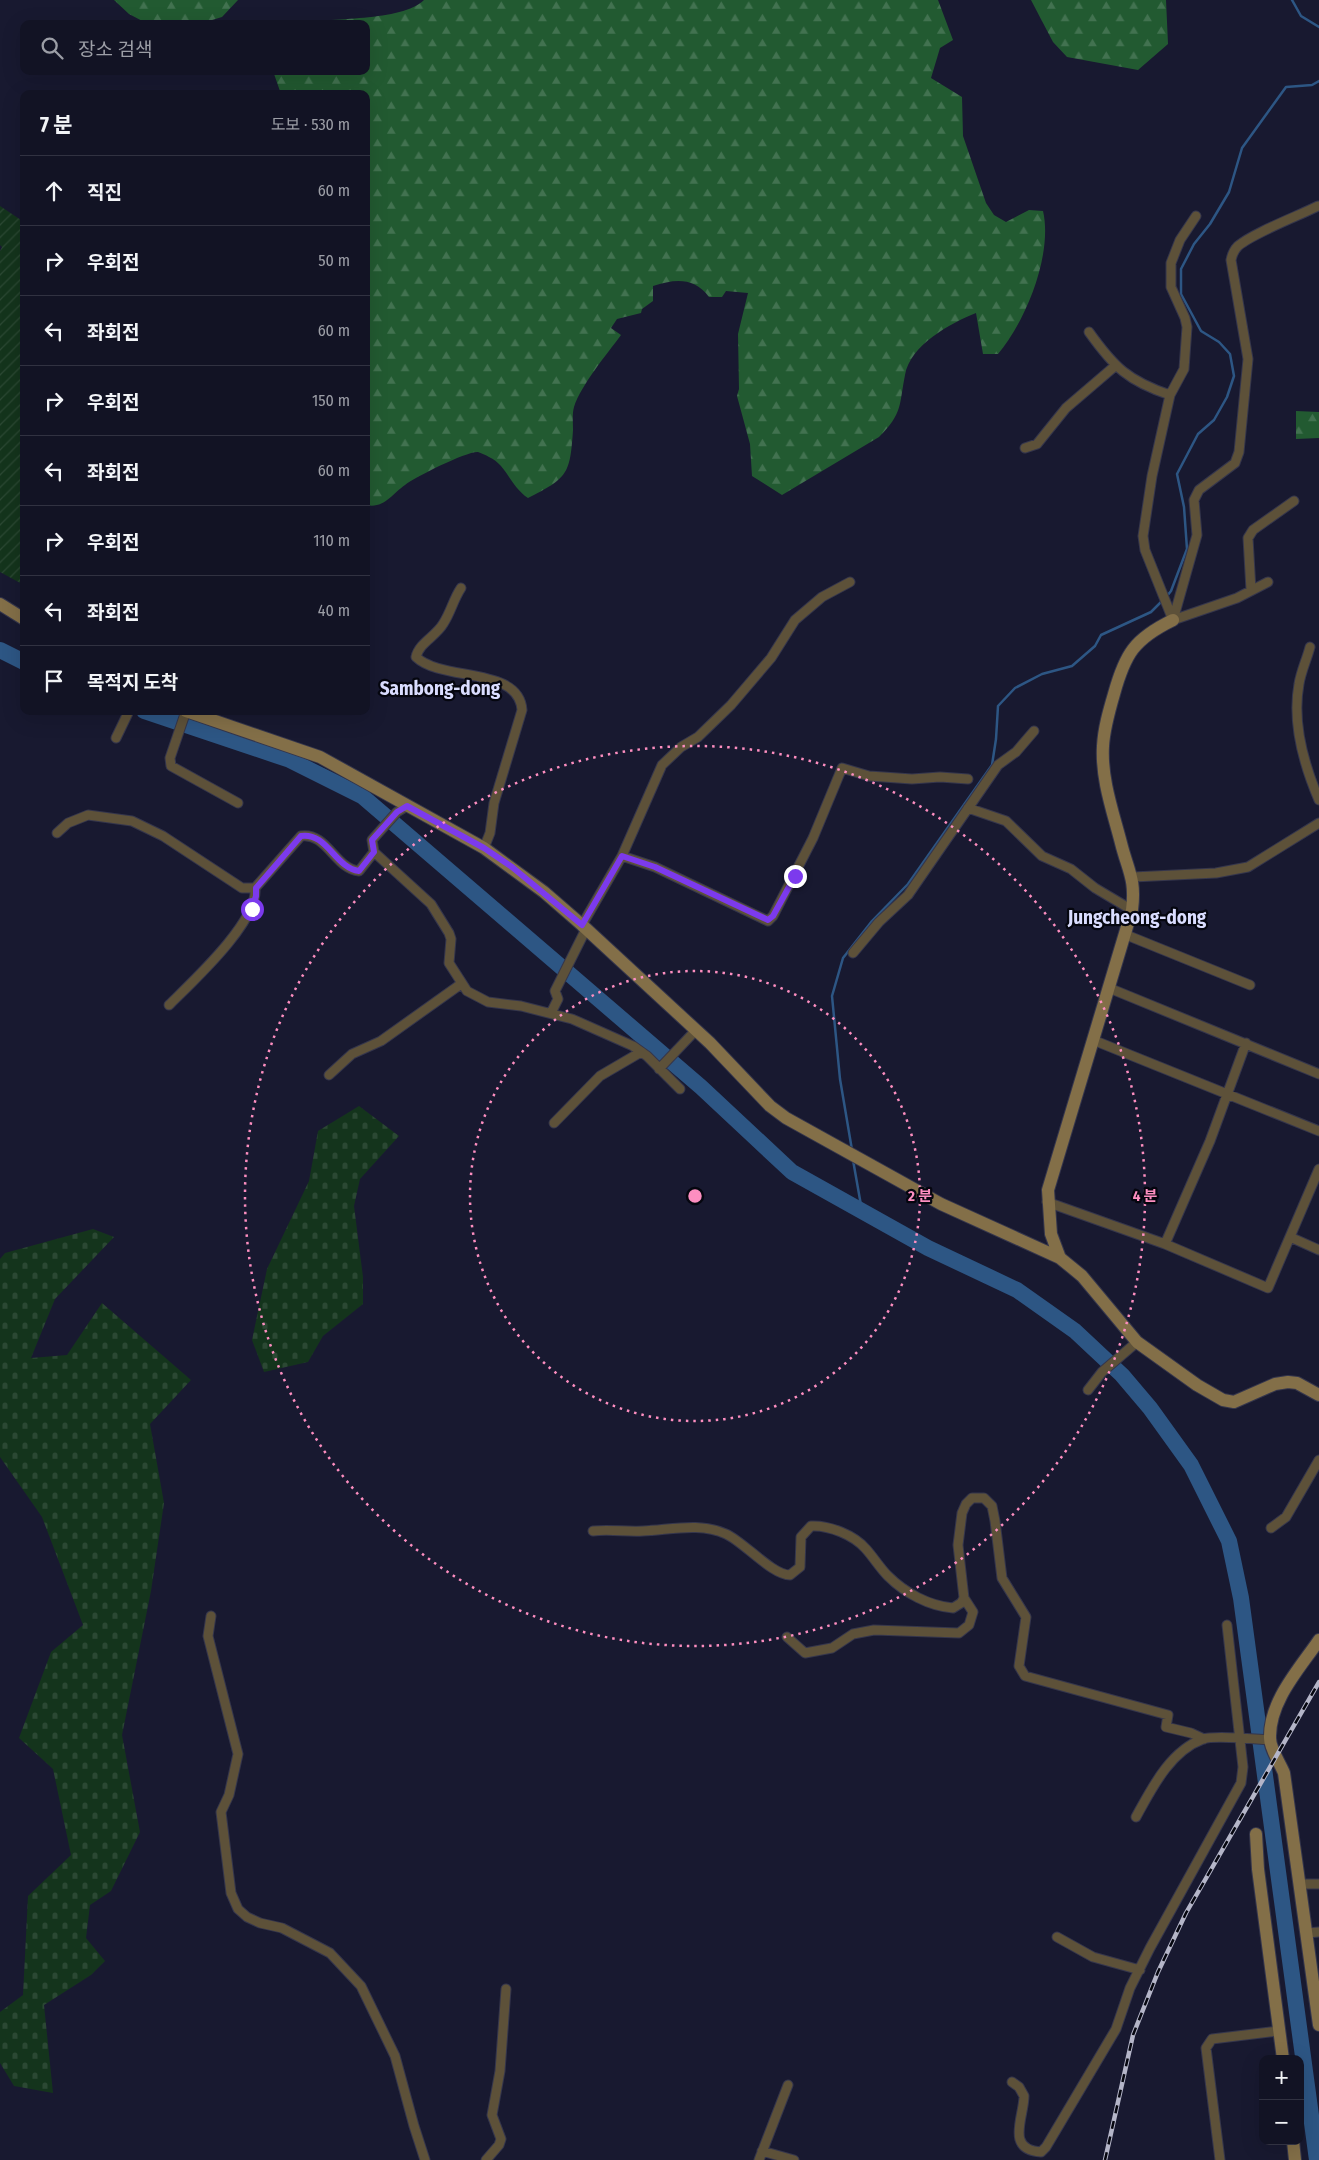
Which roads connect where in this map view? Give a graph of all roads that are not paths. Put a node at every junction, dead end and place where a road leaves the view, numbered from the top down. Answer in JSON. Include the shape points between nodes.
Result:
{"nodes":[{"id":1,"x":1318,"y":206,"type":"edge"},
{"id":2,"x":1196,"y":216,"type":"dead end"},
{"id":3,"x":1089,"y":332,"type":"dead end"},
{"id":4,"x":1115,"y":366,"type":"junction"},
{"id":5,"x":1170,"y":395,"type":"junction"},
{"id":6,"x":1025,"y":448,"type":"dead end"},
{"id":7,"x":1294,"y":501,"type":"dead end"},
{"id":8,"x":850,"y":582,"type":"dead end"},
{"id":9,"x":1268,"y":582,"type":"dead end"},
{"id":10,"x":461,"y":588,"type":"dead end"},
{"id":11,"x":1251,"y":590,"type":"junction"},
{"id":12,"x":0,"y":604,"type":"edge"},
{"id":13,"x":20,"y":616,"type":"edge"},
{"id":14,"x":1173,"y":620,"type":"junction"},
{"id":15,"x":1310,"y":647,"type":"dead end"},
{"id":16,"x":128,"y":715,"type":"edge"},
{"id":17,"x":185,"y":715,"type":"edge"},
{"id":18,"x":192,"y":715,"type":"edge"},
{"id":19,"x":1034,"y":731,"type":"dead end"},
{"id":20,"x":116,"y":738,"type":"dead end"},
{"id":21,"x":968,"y":779,"type":"dead end"},
{"id":22,"x":1319,"y":800,"type":"edge"},
{"id":23,"x":238,"y":803,"type":"dead end"},
{"id":24,"x":968,"y":808,"type":"junction"},
{"id":25,"x":402,"y":809,"type":"junction"},
{"id":26,"x":1319,"y":823,"type":"edge"},
{"id":27,"x":57,"y":833,"type":"dead end"},
{"id":28,"x":484,"y":848,"type":"junction"},
{"id":29,"x":374,"y":852,"type":"junction"},
{"id":30,"x":622,"y":856,"type":"junction"},
{"id":31,"x":1133,"y":877,"type":"junction"},
{"id":32,"x":256,"y":888,"type":"junction"},
{"id":33,"x":1132,"y":910,"type":"junction"},
{"id":34,"x":584,"y":927,"type":"junction"},
{"id":35,"x":1124,"y":934,"type":"junction"},
{"id":36,"x":853,"y":953,"type":"dead end"},
{"id":37,"x":461,"y":984,"type":"junction"},
{"id":38,"x":1250,"y":985,"type":"dead end"},
{"id":39,"x":1108,"y":988,"type":"junction"},
{"id":40,"x":169,"y":1005,"type":"dead end"},
{"id":41,"x":551,"y":1013,"type":"junction"},
{"id":42,"x":696,"y":1030,"type":"junction"},
{"id":43,"x":1092,"y":1040,"type":"junction"},
{"id":44,"x":1246,"y":1042,"type":"junction"},
{"id":45,"x":641,"y":1052,"type":"junction"},
{"id":46,"x":661,"y":1067,"type":"junction"},
{"id":47,"x":1319,"y":1074,"type":"edge"},
{"id":48,"x":329,"y":1075,"type":"dead end"},
{"id":49,"x":680,"y":1089,"type":"dead end"},
{"id":50,"x":1228,"y":1093,"type":"junction"},
{"id":51,"x":554,"y":1123,"type":"dead end"},
{"id":52,"x":1319,"y":1130,"type":"edge"},
{"id":53,"x":1319,"y":1170,"type":"edge"},
{"id":54,"x":1316,"y":1186,"type":"edge"},
{"id":55,"x":1047,"y":1202,"type":"junction"},
{"id":56,"x":1290,"y":1237,"type":"junction"},
{"id":57,"x":1165,"y":1244,"type":"junction"},
{"id":58,"x":1319,"y":1250,"type":"edge"},
{"id":59,"x":1060,"y":1258,"type":"junction"},
{"id":60,"x":1137,"y":1342,"type":"junction"},
{"id":61,"x":1088,"y":1390,"type":"dead end"},
{"id":62,"x":1319,"y":1395,"type":"edge"},
{"id":63,"x":1319,"y":1460,"type":"edge"},
{"id":64,"x":1271,"y":1528,"type":"dead end"},
{"id":65,"x":593,"y":1531,"type":"dead end"},
{"id":66,"x":964,"y":1598,"type":"junction"},
{"id":67,"x":211,"y":1616,"type":"dead end"},
{"id":68,"x":1227,"y":1625,"type":"dead end"},
{"id":69,"x":787,"y":1637,"type":"dead end"},
{"id":70,"x":1319,"y":1640,"type":"edge"},
{"id":71,"x":1204,"y":1739,"type":"junction"},
{"id":72,"x":1242,"y":1739,"type":"junction"},
{"id":73,"x":1266,"y":1740,"type":"junction"},
{"id":74,"x":1136,"y":1817,"type":"dead end"},
{"id":75,"x":1256,"y":1834,"type":"dead end"},
{"id":76,"x":1300,"y":1884,"type":"junction"},
{"id":77,"x":1319,"y":1884,"type":"edge"},
{"id":78,"x":1313,"y":1932,"type":"edge"},
{"id":79,"x":1057,"y":1937,"type":"dead end"},
{"id":80,"x":1313,"y":1954,"type":"edge"},
{"id":81,"x":1140,"y":1970,"type":"junction"},
{"id":82,"x":506,"y":1989,"type":"dead end"},
{"id":83,"x":1319,"y":2025,"type":"edge"},
{"id":84,"x":1279,"y":2031,"type":"junction"},
{"id":85,"x":1282,"y":2055,"type":"edge"},
{"id":86,"x":1012,"y":2082,"type":"dead end"},
{"id":87,"x":788,"y":2085,"type":"dead end"},
{"id":88,"x":1294,"y":2145,"type":"edge"},
{"id":89,"x":760,"y":2156,"type":"edge"},
{"id":90,"x":426,"y":2160,"type":"edge"},
{"id":91,"x":486,"y":2160,"type":"edge"},
{"id":92,"x":794,"y":2160,"type":"edge"},
{"id":93,"x":1220,"y":2160,"type":"edge"},
{"id":94,"x":1296,"y":2160,"type":"edge"}],
"edges":[{"from":1,"to":14,"type":"street","via":[[1250,239],[1233,253],[1231,260],[1248,359],[1239,452],[1235,463],[1199,490],[1194,500],[1197,535]]},
{"from":2,"to":5,"type":"street","via":[[1180,240],[1171,263],[1170,287],[1187,327],[1184,369]]},
{"from":3,"to":4,"type":"street"},
{"from":4,"to":5,"type":"street","via":[[1152,389]]},
{"from":4,"to":6,"type":"street","via":[[1066,408],[1037,444]]},
{"from":5,"to":14,"type":"street","via":[[1143,536],[1145,550]]},
{"from":7,"to":11,"type":"street","via":[[1252,530],[1248,538]]},
{"from":8,"to":30,"type":"street","via":[[822,597],[795,620],[771,658],[731,705],[662,765]]},
{"from":9,"to":11,"type":"street"},
{"from":10,"to":28,"type":"street","via":[[443,624],[416,657],[446,670],[502,684],[513,689],[521,700],[522,710]]},
{"from":11,"to":14,"type":"street"},
{"from":12,"to":13,"type":"main road"},
{"from":14,"to":31,"type":"main road","via":[[1156,628],[1127,655],[1106,724],[1103,747],[1107,788]]},
{"from":15,"to":22,"type":"street","via":[[1299,684],[1297,722],[1310,779]]},
{"from":16,"to":20,"type":"street"},
{"from":17,"to":23,"type":"street","via":[[170,758],[171,766]]},
{"from":18,"to":25,"type":"main road","via":[[320,757],[345,769]]},
{"from":19,"to":24,"type":"street","via":[[1016,752],[998,765]]},
{"from":21,"to":30,"type":"street","via":[[940,776],[904,778],[861,774],[842,768],[795,876],[768,920],[655,867]]},
{"from":24,"to":33,"type":"street","via":[[1006,821],[1042,856],[1070,869]]},
{"from":24,"to":36,"type":"street","via":[[908,895]]},
{"from":25,"to":28,"type":"main road"},
{"from":25,"to":29,"type":"street","via":[[372,840]]},
{"from":26,"to":31,"type":"street","via":[[1248,867],[1216,873]]},
{"from":27,"to":32,"type":"street","via":[[68,823],[88,815],[132,821],[163,836],[242,888]]},
{"from":28,"to":34,"type":"main road","via":[[544,892]]},
{"from":29,"to":32,"type":"street","via":[[359,871],[354,870],[346,867],[317,838],[301,836]]},
{"from":29,"to":37,"type":"street","via":[[431,904],[449,932],[449,963]]},
{"from":30,"to":34,"type":"street"},
{"from":31,"to":33,"type":"main road"},
{"from":32,"to":40,"type":"street","via":[[254,902],[243,923]]},
{"from":33,"to":35,"type":"main road"},
{"from":34,"to":41,"type":"street","via":[[555,991],[558,999]]},
{"from":34,"to":42,"type":"main road"},
{"from":35,"to":38,"type":"street"},
{"from":35,"to":39,"type":"main road"},
{"from":37,"to":41,"type":"street","via":[[488,1002]]},
{"from":37,"to":48,"type":"street","via":[[381,1041],[352,1054]]},
{"from":39,"to":43,"type":"main road"},
{"from":39,"to":44,"type":"street"},
{"from":41,"to":45,"type":"street","via":[[572,1019]]},
{"from":42,"to":46,"type":"street"},
{"from":42,"to":59,"type":"main road","via":[[770,1106],[786,1118],[941,1204]]},
{"from":43,"to":50,"type":"street"},
{"from":43,"to":55,"type":"main road","via":[[1052,1171]]},
{"from":44,"to":47,"type":"street"},
{"from":44,"to":50,"type":"street"},
{"from":45,"to":46,"type":"street"},
{"from":45,"to":51,"type":"street","via":[[600,1076]]},
{"from":46,"to":49,"type":"street"},
{"from":50,"to":52,"type":"street"},
{"from":50,"to":57,"type":"street"},
{"from":53,"to":54,"type":"street"},
{"from":54,"to":56,"type":"street"},
{"from":55,"to":57,"type":"street"},
{"from":55,"to":59,"type":"main road","via":[[1051,1234]]},
{"from":56,"to":57,"type":"street","via":[[1268,1288]]},
{"from":56,"to":58,"type":"street"},
{"from":59,"to":60,"type":"main road","via":[[1082,1276]]},
{"from":60,"to":61,"type":"street","via":[[1102,1372]]},
{"from":60,"to":62,"type":"main road","via":[[1197,1386],[1222,1400],[1234,1402],[1275,1384],[1288,1382],[1297,1383]]},
{"from":63,"to":64,"type":"street","via":[[1286,1517]]},
{"from":65,"to":66,"type":"street","via":[[614,1528],[644,1531],[712,1529],[736,1539],[778,1571],[790,1575],[800,1568],[801,1537],[811,1526],[820,1525],[861,1544],[888,1576],[929,1603],[953,1608]]},
{"from":66,"to":69,"type":"street","via":[[974,1612],[969,1625],[959,1633],[874,1630],[853,1634],[832,1648],[805,1653]]},
{"from":66,"to":71,"type":"street","via":[[958,1545],[960,1523],[966,1504],[978,1496],[992,1506],[1002,1578],[1026,1617],[1019,1666],[1025,1676],[1168,1715],[1166,1727]]},
{"from":67,"to":90,"type":"street","via":[[208,1636],[238,1754],[229,1795],[220,1812],[231,1893],[238,1909],[247,1917],[282,1928],[330,1953],[361,1986],[396,2056]]},
{"from":68,"to":72,"type":"street"},
{"from":70,"to":73,"type":"main road","via":[[1280,1697]]},
{"from":71,"to":72,"type":"street"},
{"from":71,"to":74,"type":"street","via":[[1175,1758],[1154,1783]]},
{"from":72,"to":73,"type":"street"},
{"from":72,"to":81,"type":"street","via":[[1241,1783]]},
{"from":73,"to":76,"type":"main road","via":[[1284,1773]]},
{"from":75,"to":84,"type":"main road"},
{"from":76,"to":77,"type":"street"},
{"from":76,"to":78,"type":"main road"},
{"from":78,"to":80,"type":"main road"},
{"from":79,"to":81,"type":"street","via":[[1093,1957]]},
{"from":80,"to":83,"type":"main road"},
{"from":81,"to":86,"type":"street","via":[[1116,2029],[1040,2152],[1022,2145],[1017,2135],[1024,2096]]},
{"from":82,"to":91,"type":"street","via":[[500,2071],[492,2115],[501,2139]]},
{"from":84,"to":85,"type":"main road"},
{"from":84,"to":93,"type":"street","via":[[1212,2039],[1206,2048]]},
{"from":87,"to":89,"type":"street"},
{"from":88,"to":94,"type":"main road"},
{"from":89,"to":92,"type":"street"}]}
